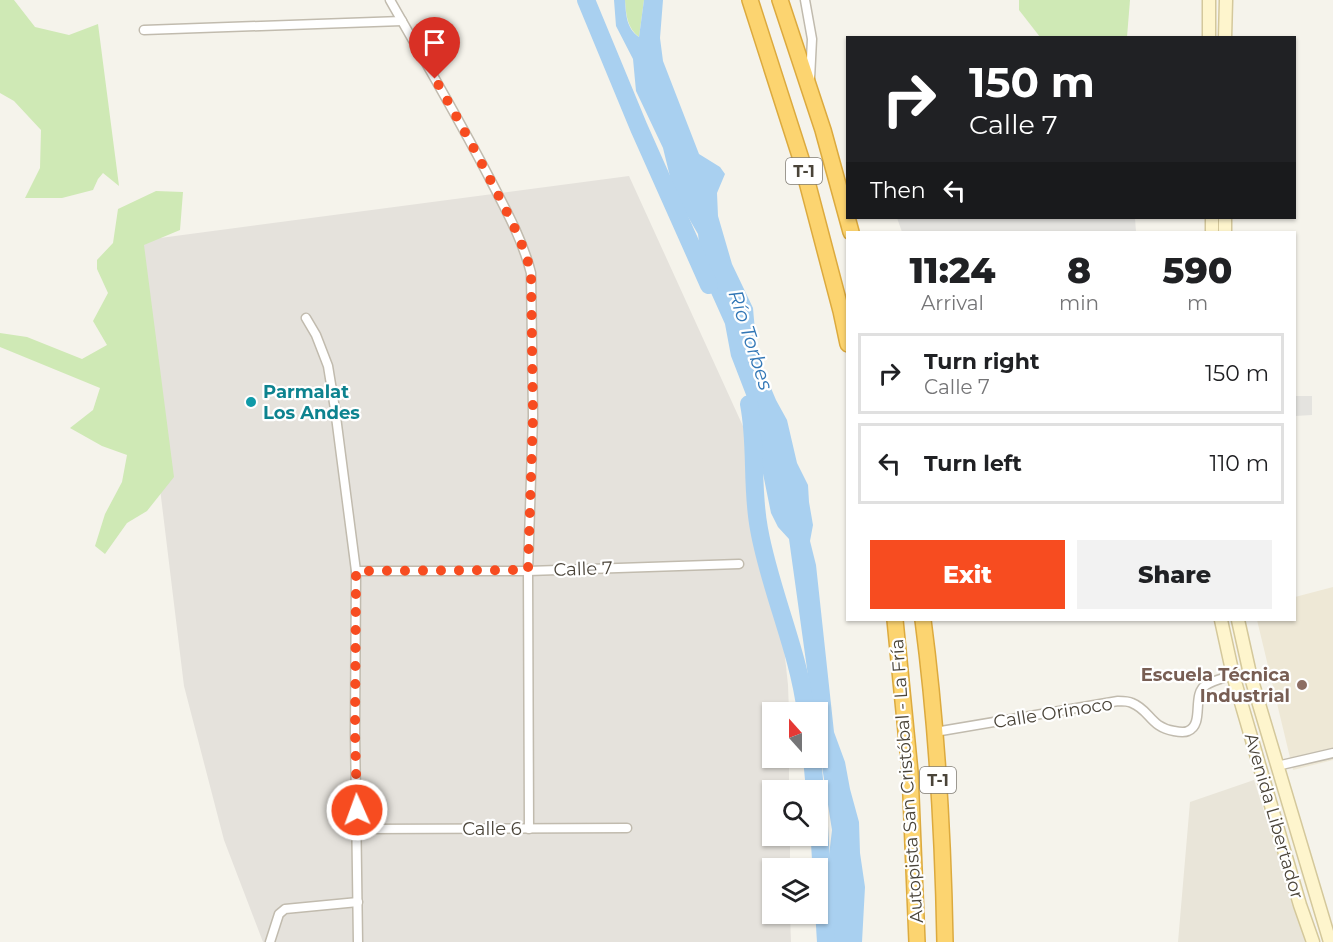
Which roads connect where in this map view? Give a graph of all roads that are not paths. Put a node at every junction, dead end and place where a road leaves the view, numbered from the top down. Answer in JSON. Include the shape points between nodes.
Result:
{"nodes":[{"id":1,"x":390,"y":0,"type":"edge"},
{"id":2,"x":750,"y":0,"type":"edge"},
{"id":3,"x":780,"y":0,"type":"edge"},
{"id":4,"x":805,"y":0,"type":"edge"},
{"id":5,"x":1209,"y":0,"type":"edge"},
{"id":6,"x":1226,"y":0,"type":"edge"},
{"id":7,"x":402,"y":21,"type":"junction"},
{"id":8,"x":144,"y":30,"type":"dead end"},
{"id":9,"x":1209,"y":36,"type":"edge"},
{"id":10,"x":1226,"y":36,"type":"edge"},
{"id":11,"x":809,"y":88,"type":"junction"},
{"id":12,"x":846,"y":214,"type":"edge"},
{"id":13,"x":306,"y":318,"type":"dead end"},
{"id":14,"x":846,"y":335,"type":"edge"},
{"id":15,"x":739,"y":564,"type":"dead end"},
{"id":16,"x":528,"y":570,"type":"junction"},
{"id":17,"x":356,"y":571,"type":"junction"},
{"id":18,"x":896,"y":621,"type":"edge"},
{"id":19,"x":923,"y":621,"type":"edge"},
{"id":20,"x":1221,"y":621,"type":"edge"},
{"id":21,"x":1238,"y":621,"type":"edge"},
{"id":22,"x":1233,"y":675,"type":"junction"},
{"id":23,"x":935,"y":732,"type":"junction"},
{"id":24,"x":1333,"y":753,"type":"edge"},
{"id":25,"x":1277,"y":766,"type":"junction"},
{"id":26,"x":627,"y":828,"type":"dead end"},
{"id":27,"x":358,"y":829,"type":"junction"},
{"id":28,"x":529,"y":829,"type":"junction"},
{"id":29,"x":358,"y":902,"type":"junction"},
{"id":30,"x":270,"y":942,"type":"edge"},
{"id":31,"x":358,"y":942,"type":"edge"},
{"id":32,"x":917,"y":942,"type":"edge"},
{"id":33,"x":945,"y":942,"type":"edge"},
{"id":34,"x":1313,"y":942,"type":"edge"},
{"id":35,"x":1330,"y":942,"type":"edge"}],
"edges":[{"from":1,"to":7,"type":"street"},
{"from":2,"to":14,"type":"highway","number":"T-1","via":[[801,159]]},
{"from":3,"to":11,"type":"highway","number":"T-1"},
{"from":4,"to":11,"type":"street","via":[[812,39]]},
{"from":5,"to":9,"type":"main road"},
{"from":6,"to":10,"type":"main road"},
{"from":7,"to":8,"type":"street"},
{"from":7,"to":16,"type":"street","via":[[469,137],[527,259],[532,290],[533,405]]},
{"from":11,"to":12,"type":"highway","number":"T-1"},
{"from":13,"to":17,"type":"street","via":[[328,366]]},
{"from":15,"to":16,"type":"street","name":"Calle 7"},
{"from":16,"to":17,"type":"street","name":"Calle 7"},
{"from":16,"to":28,"type":"street"},
{"from":17,"to":27,"type":"street"},
{"from":18,"to":32,"type":"highway","name":"Autopista San Cristóbal - La Fría","number":"T-1","via":[[910,772]]},
{"from":19,"to":23,"type":"highway","name":"Autopista San Cristóbal - La Fría","number":"T-1"},
{"from":20,"to":22,"type":"main road","name":"Avenida Libertador"},
{"from":21,"to":25,"type":"main road","name":"Avenida Libertador"},
{"from":22,"to":23,"type":"street","name":"Calle Orinoco","via":[[1205,686],[1195,724],[1185,733],[1161,727],[1131,702],[1118,701]]},
{"from":22,"to":34,"type":"main road","name":"Avenida Libertador"},
{"from":23,"to":33,"type":"highway","name":"Autopista San Cristóbal - La Fría","number":"T-1"},
{"from":24,"to":25,"type":"street"},
{"from":25,"to":35,"type":"main road","name":"Avenida Libertador"},
{"from":26,"to":28,"type":"street","name":"Calle 6"},
{"from":27,"to":28,"type":"street","name":"Calle 6"},
{"from":27,"to":29,"type":"street"},
{"from":29,"to":30,"type":"street","via":[[285,909],[279,914]]},
{"from":29,"to":31,"type":"street"}]}
